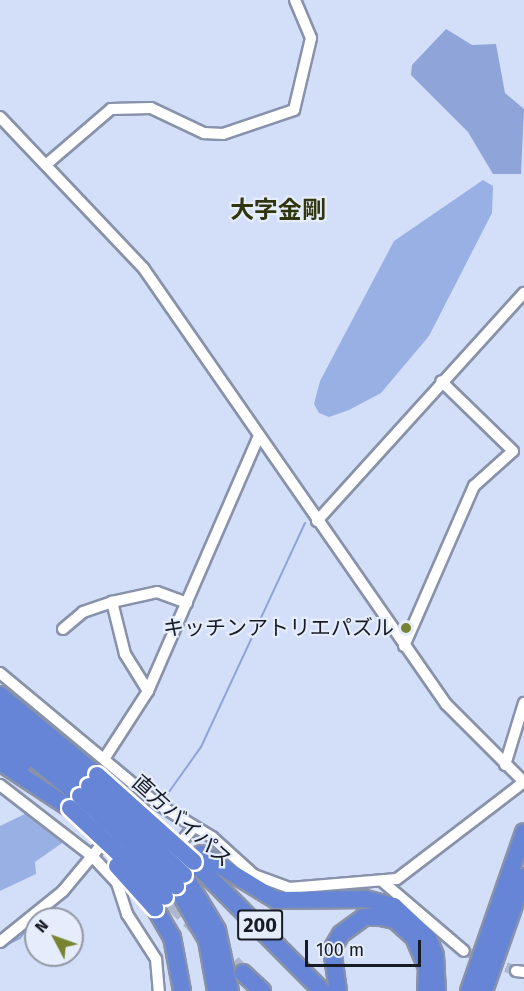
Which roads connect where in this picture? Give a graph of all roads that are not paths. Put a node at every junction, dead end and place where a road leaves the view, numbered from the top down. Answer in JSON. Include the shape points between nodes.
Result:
{"nodes":[{"id":1,"x":295,"y":0,"type":"edge"},
{"id":2,"x":0,"y":117,"type":"edge"},
{"id":3,"x":48,"y":163,"type":"junction"},
{"id":4,"x":524,"y":293,"type":"edge"},
{"id":5,"x":441,"y":381,"type":"junction"},
{"id":6,"x":260,"y":436,"type":"junction"},
{"id":7,"x":317,"y":520,"type":"junction"},
{"id":8,"x":112,"y":602,"type":"junction"},
{"id":9,"x":187,"y":603,"type":"junction"},
{"id":10,"x":63,"y":629,"type":"dead end"},
{"id":11,"x":404,"y":646,"type":"junction"},
{"id":12,"x":0,"y":673,"type":"edge"},
{"id":13,"x":148,"y":691,"type":"junction"},
{"id":14,"x":1,"y":701,"type":"edge"},
{"id":15,"x":524,"y":703,"type":"edge"},
{"id":16,"x":0,"y":731,"type":"edge"},
{"id":17,"x":0,"y":749,"type":"edge"},
{"id":18,"x":106,"y":756,"type":"junction"},
{"id":19,"x":0,"y":762,"type":"edge"},
{"id":20,"x":505,"y":765,"type":"junction"},
{"id":21,"x":0,"y":770,"type":"edge"},
{"id":22,"x":524,"y":782,"type":"edge"},
{"id":23,"x":0,"y":785,"type":"edge"},
{"id":24,"x":145,"y":794,"type":"junction"},
{"id":25,"x":77,"y":797,"type":"junction"},
{"id":26,"x":193,"y":828,"type":"junction"},
{"id":27,"x":524,"y":832,"type":"edge"},
{"id":28,"x":92,"y":856,"type":"junction"},
{"id":29,"x":524,"y":877,"type":"edge"},
{"id":30,"x":383,"y":882,"type":"junction"},
{"id":31,"x":178,"y":884,"type":"junction"},
{"id":32,"x":504,"y":896,"type":"junction"},
{"id":33,"x":125,"y":906,"type":"junction"},
{"id":34,"x":0,"y":942,"type":"edge"},
{"id":35,"x":464,"y":951,"type":"tunnel mouth"},
{"id":36,"x":243,"y":973,"type":"tunnel mouth"},
{"id":37,"x":159,"y":991,"type":"edge"},
{"id":38,"x":182,"y":991,"type":"edge"},
{"id":39,"x":216,"y":991,"type":"edge"},
{"id":40,"x":230,"y":991,"type":"edge"},
{"id":41,"x":262,"y":991,"type":"edge"},
{"id":42,"x":322,"y":991,"type":"edge"},
{"id":43,"x":338,"y":991,"type":"edge"},
{"id":44,"x":426,"y":991,"type":"edge"},
{"id":45,"x":437,"y":991,"type":"edge"},
{"id":46,"x":461,"y":991,"type":"edge"},
{"id":47,"x":469,"y":991,"type":"edge"},
{"id":48,"x":484,"y":991,"type":"edge"}],
"edges":[{"from":1,"to":3,"type":"street","via":[[311,38],[294,110],[223,134],[204,133],[151,108],[111,109]]},
{"from":2,"to":3,"type":"street"},
{"from":3,"to":6,"type":"street","via":[[144,269]]},
{"from":4,"to":5,"type":"street"},
{"from":5,"to":7,"type":"street"},
{"from":5,"to":11,"type":"street","via":[[513,451],[474,486]]},
{"from":6,"to":7,"type":"street"},
{"from":6,"to":9,"type":"street"},
{"from":7,"to":11,"type":"street"},
{"from":8,"to":9,"type":"street","via":[[157,592]]},
{"from":8,"to":10,"type":"street","via":[[83,612]]},
{"from":8,"to":13,"type":"street","via":[[125,654]]},
{"from":9,"to":13,"type":"street"},
{"from":11,"to":20,"type":"street","via":[[446,704]]},
{"from":12,"to":18,"type":"street"},
{"from":13,"to":18,"type":"street"},
{"from":14,"to":25,"type":"highway","name":"直方バイパス","number":"200"},
{"from":15,"to":20,"type":"street"},
{"from":16,"to":25,"type":"highway"},
{"from":17,"to":25,"type":"highway"},
{"from":18,"to":24,"type":"street"},
{"from":19,"to":25,"type":"highway","name":"直方バイパス","number":"200"},
{"from":20,"to":22,"type":"street"},
{"from":21,"to":25,"type":"highway"},
{"from":22,"to":30,"type":"street","via":[[415,869]]},
{"from":23,"to":28,"type":"street"},
{"from":24,"to":26,"type":"street"},
{"from":24,"to":28,"type":"street"},
{"from":25,"to":31,"type":"highway","bridge":true},
{"from":25,"to":31,"type":"highway","bridge":true},
{"from":25,"to":31,"type":"highway","name":"直方バイパス","number":"200","bridge":true},
{"from":26,"to":30,"type":"street","via":[[268,883],[289,888]]},
{"from":26,"to":33,"type":"street"},
{"from":27,"to":32,"type":"highway"},
{"from":28,"to":33,"type":"street","via":[[117,883]]},
{"from":28,"to":34,"type":"street","via":[[63,891]]},
{"from":29,"to":48,"type":"highway"},
{"from":30,"to":35,"type":"street"},
{"from":31,"to":38,"type":"highway","via":[[172,937]]},
{"from":31,"to":39,"type":"highway","via":[[207,940]]},
{"from":31,"to":40,"type":"highway","via":[[217,930]]},
{"from":31,"to":42,"type":"highway","name":"直方バイパス","number":"200"},
{"from":31,"to":45,"type":"highway","via":[[276,900],[366,899],[394,906],[428,938],[435,955]]},
{"from":32,"to":46,"type":"highway"},
{"from":32,"to":47,"type":"highway"},
{"from":33,"to":37,"type":"street","via":[[156,959]]},
{"from":36,"to":41,"type":"highway","number":"200"},
{"from":43,"to":44,"type":"highway","via":[[331,972],[332,949],[341,934],[364,917],[380,917],[395,920],[414,937],[426,967]]}]}
